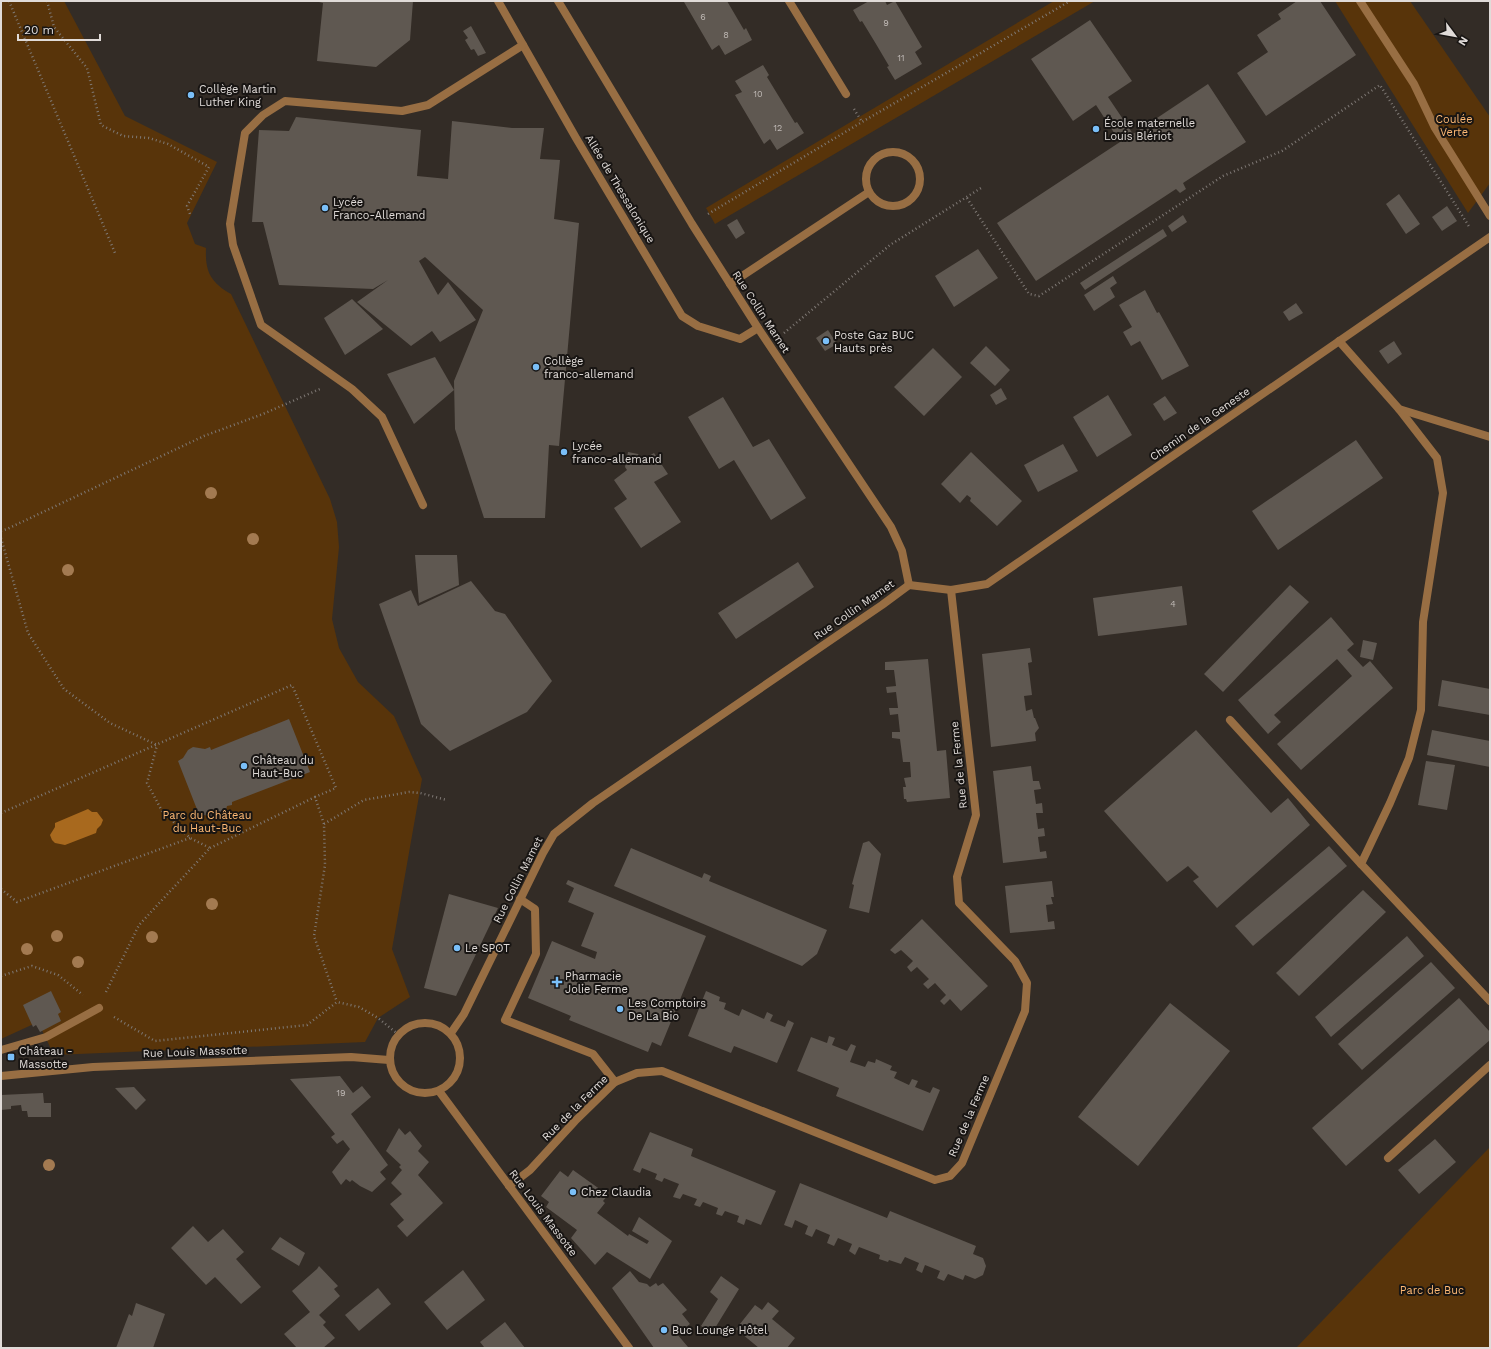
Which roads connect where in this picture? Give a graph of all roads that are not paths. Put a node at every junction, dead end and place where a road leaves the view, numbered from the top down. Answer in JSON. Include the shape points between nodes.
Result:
{"nodes":[{"id":1,"x":498,"y":1,"type":"edge"},
{"id":2,"x":558,"y":1,"type":"edge"},
{"id":3,"x":789,"y":1,"type":"edge"},
{"id":4,"x":1360,"y":1,"type":"edge"},
{"id":5,"x":523,"y":45,"type":"junction"},
{"id":6,"x":846,"y":94,"type":"dead end"},
{"id":7,"x":869,"y":192,"type":"junction"},
{"id":8,"x":1490,"y":216,"type":"edge"},
{"id":9,"x":1490,"y":237,"type":"edge"},
{"id":10,"x":730,"y":284,"type":"junction"},
{"id":11,"x":758,"y":328,"type":"junction"},
{"id":12,"x":1339,"y":341,"type":"junction"},
{"id":13,"x":1399,"y":410,"type":"junction"},
{"id":14,"x":1490,"y":437,"type":"edge"},
{"id":15,"x":423,"y":505,"type":"dead end"},
{"id":16,"x":909,"y":585,"type":"junction"},
{"id":17,"x":951,"y":590,"type":"junction"},
{"id":18,"x":1230,"y":720,"type":"dead end"},
{"id":19,"x":1361,"y":864,"type":"junction"},
{"id":20,"x":520,"y":899,"type":"junction"},
{"id":21,"x":1490,"y":1001,"type":"edge"},
{"id":22,"x":99,"y":1008,"type":"road end"},
{"id":23,"x":450,"y":1033,"type":"junction"},
{"id":24,"x":1,"y":1050,"type":"edge"},
{"id":25,"x":390,"y":1060,"type":"junction"},
{"id":26,"x":1490,"y":1066,"type":"edge"},
{"id":27,"x":1,"y":1076,"type":"edge"},
{"id":28,"x":615,"y":1082,"type":"junction"},
{"id":29,"x":438,"y":1091,"type":"junction"},
{"id":30,"x":1388,"y":1158,"type":"dead end"},
{"id":31,"x":509,"y":1186,"type":"junction"},
{"id":32,"x":629,"y":1348,"type":"edge"}],
"edges":[{"from":1,"to":5,"type":"street","name":"Allée de Thessalonique"},
{"from":2,"to":10,"type":"street","name":"Rue Collin Mamet"},
{"from":3,"to":6,"type":"street"},
{"from":4,"to":8,"type":"street","via":[[1414,84],[1435,128]]},
{"from":5,"to":11,"type":"street","name":"Allée de Thessalonique","via":[[682,316],[698,326],[740,339]]},
{"from":5,"to":15,"type":"street","via":[[428,105],[402,110],[285,101],[263,115],[245,133],[230,224],[233,245],[261,325],[352,389],[382,417]]},
{"from":7,"to":7,"type":"street","via":[[882,204],[900,206],[908,202],[919,188],[919,170],[915,162],[900,153],[882,155],[875,160],[866,175]]},
{"from":7,"to":10,"type":"street"},
{"from":9,"to":12,"type":"street","name":"Chemin de la Geneste"},
{"from":10,"to":11,"type":"street","name":"Rue Collin Mamet"},
{"from":11,"to":16,"type":"street","name":"Rue Collin Mamet","via":[[891,528],[902,551]]},
{"from":12,"to":13,"type":"street"},
{"from":12,"to":17,"type":"street","name":"Chemin de la Geneste","via":[[987,584]]},
{"from":13,"to":14,"type":"street"},
{"from":13,"to":19,"type":"street","via":[[1437,458],[1443,494],[1423,622],[1421,710],[1409,758]]},
{"from":16,"to":17,"type":"street","name":"Chemin de la Geneste"},
{"from":16,"to":20,"type":"street","name":"Rue Collin Mamet","via":[[576,815],[554,834],[542,852]]},
{"from":17,"to":28,"type":"street","name":"Rue de la Ferme","via":[[976,815],[957,877],[959,903],[1015,960],[1027,983],[1025,1011],[962,1163],[950,1176],[935,1180],[662,1072],[637,1073]]},
{"from":18,"to":19,"type":"street"},
{"from":19,"to":21,"type":"street"},
{"from":20,"to":23,"type":"street","name":"Rue Collin Mamet","via":[[464,1014]]},
{"from":20,"to":28,"type":"street","via":[[535,909],[536,954],[505,1020],[593,1054]]},
{"from":22,"to":24,"type":"street","via":[[46,1037]]},
{"from":23,"to":25,"type":"street","via":[[436,1024],[416,1024],[407,1028],[392,1046]]},
{"from":23,"to":29,"type":"street","via":[[457,1043],[460,1065],[456,1076]]},
{"from":25,"to":27,"type":"street","name":"Rue Louis Massotte","via":[[351,1057],[93,1067]]},
{"from":25,"to":29,"type":"street","via":[[397,1080],[406,1088],[416,1093],[428,1094]]},
{"from":26,"to":30,"type":"street"},
{"from":28,"to":31,"type":"street","name":"Rue de la Ferme","via":[[575,1120],[530,1170]]},
{"from":29,"to":31,"type":"street","name":"Rue Louis Massotte"},
{"from":31,"to":32,"type":"street","name":"Rue Louis Massotte"}]}
